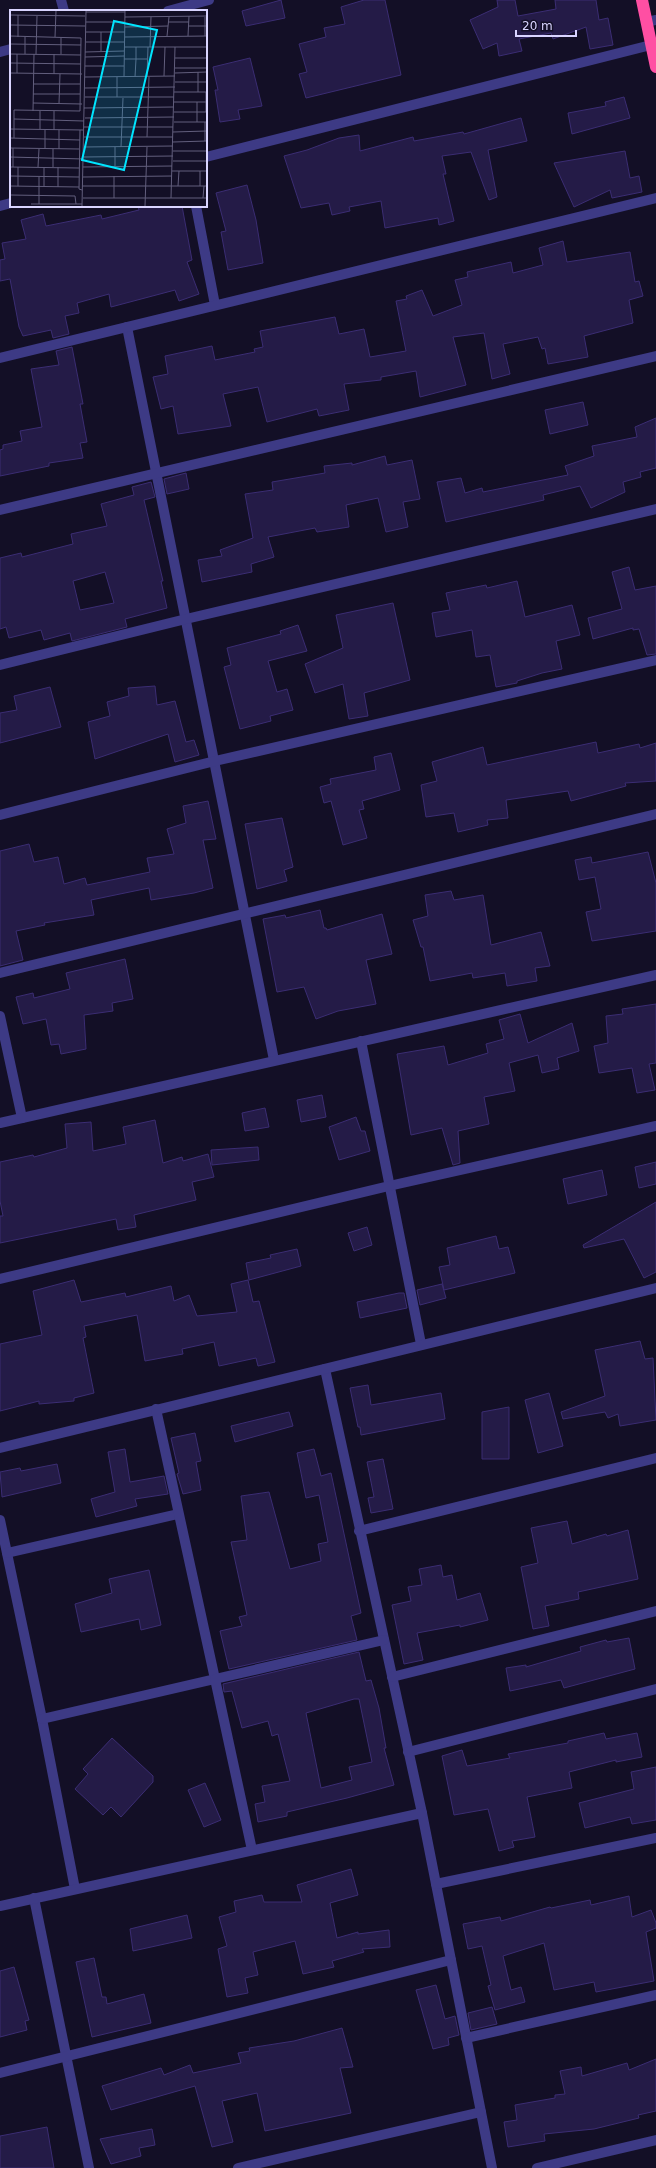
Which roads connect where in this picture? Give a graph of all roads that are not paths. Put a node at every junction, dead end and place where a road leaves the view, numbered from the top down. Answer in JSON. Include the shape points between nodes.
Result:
{"nodes":[{"id":1,"x":61,"y":0,"type":"edge"},
{"id":2,"x":209,"y":0,"type":"edge"},
{"id":3,"x":642,"y":0,"type":"edge"},
{"id":4,"x":64,"y":10,"type":"edge"},
{"id":5,"x":172,"y":10,"type":"edge"},
{"id":6,"x":651,"y":21,"type":"edge"},
{"id":7,"x":651,"y":45,"type":"junction"},
{"id":8,"x":10,"y":49,"type":"edge"},
{"id":9,"x":0,"y":52,"type":"edge"},
{"id":10,"x":656,"y":67,"type":"edge"},
{"id":11,"x":207,"y":157,"type":"edge"},
{"id":12,"x":656,"y":198,"type":"edge"},
{"id":13,"x":10,"y":203,"type":"edge"},
{"id":14,"x":0,"y":206,"type":"edge"},
{"id":15,"x":196,"y":207,"type":"edge"},
{"id":16,"x":215,"y":305,"type":"junction"},
{"id":17,"x":127,"y":327,"type":"junction"},
{"id":18,"x":656,"y":356,"type":"edge"},
{"id":19,"x":0,"y":358,"type":"edge"},
{"id":20,"x":157,"y":472,"type":"junction"},
{"id":21,"x":656,"y":509,"type":"edge"},
{"id":22,"x":0,"y":510,"type":"edge"},
{"id":23,"x":186,"y":619,"type":"junction"},
{"id":24,"x":656,"y":660,"type":"edge"},
{"id":25,"x":0,"y":665,"type":"edge"},
{"id":26,"x":215,"y":761,"type":"junction"},
{"id":27,"x":656,"y":814,"type":"edge"},
{"id":28,"x":0,"y":815,"type":"edge"},
{"id":29,"x":244,"y":912,"type":"junction"},
{"id":30,"x":0,"y":973,"type":"edge"},
{"id":31,"x":656,"y":975,"type":"edge"},
{"id":32,"x":0,"y":1016,"type":"edge"},
{"id":33,"x":361,"y":1041,"type":"junction"},
{"id":34,"x":274,"y":1060,"type":"junction"},
{"id":35,"x":22,"y":1118,"type":"junction"},
{"id":36,"x":0,"y":1123,"type":"edge"},
{"id":37,"x":656,"y":1126,"type":"edge"},
{"id":38,"x":389,"y":1186,"type":"junction"},
{"id":39,"x":0,"y":1279,"type":"edge"},
{"id":40,"x":656,"y":1288,"type":"edge"},
{"id":41,"x":422,"y":1344,"type":"junction"},
{"id":42,"x":325,"y":1369,"type":"junction"},
{"id":43,"x":156,"y":1409,"type":"junction"},
{"id":44,"x":0,"y":1448,"type":"edge"},
{"id":45,"x":656,"y":1458,"type":"edge"},
{"id":46,"x":178,"y":1514,"type":"junction"},
{"id":47,"x":0,"y":1520,"type":"edge"},
{"id":48,"x":359,"y":1530,"type":"junction"},
{"id":49,"x":7,"y":1553,"type":"junction"},
{"id":50,"x":656,"y":1610,"type":"edge"},
{"id":51,"x":384,"y":1640,"type":"junction"},
{"id":52,"x":392,"y":1677,"type":"junction"},
{"id":53,"x":215,"y":1679,"type":"junction"},
{"id":54,"x":656,"y":1689,"type":"edge"},
{"id":55,"x":42,"y":1719,"type":"junction"},
{"id":56,"x":408,"y":1752,"type":"junction"},
{"id":57,"x":422,"y":1813,"type":"junction"},
{"id":58,"x":656,"y":1838,"type":"edge"},
{"id":59,"x":252,"y":1850,"type":"junction"},
{"id":60,"x":436,"y":1884,"type":"junction"},
{"id":61,"x":75,"y":1889,"type":"junction"},
{"id":62,"x":34,"y":1898,"type":"junction"},
{"id":63,"x":0,"y":1906,"type":"edge"},
{"id":64,"x":451,"y":1960,"type":"junction"},
{"id":65,"x":656,"y":1994,"type":"edge"},
{"id":66,"x":466,"y":2038,"type":"junction"},
{"id":67,"x":68,"y":2057,"type":"junction"},
{"id":68,"x":0,"y":2073,"type":"edge"},
{"id":69,"x":481,"y":2112,"type":"junction"},
{"id":70,"x":656,"y":2140,"type":"edge"},
{"id":71,"x":89,"y":2168,"type":"edge"},
{"id":72,"x":238,"y":2168,"type":"edge"},
{"id":73,"x":492,"y":2168,"type":"edge"},
{"id":74,"x":538,"y":2168,"type":"edge"}],
"edges":[{"from":1,"to":4,"type":"street"},
{"from":2,"to":5,"type":"street"},
{"from":3,"to":6,"type":"highway"},
{"from":6,"to":7,"type":"highway"},
{"from":7,"to":10,"type":"highway"},
{"from":7,"to":11,"type":"street"},
{"from":8,"to":9,"type":"street"},
{"from":12,"to":16,"type":"street"},
{"from":13,"to":14,"type":"street"},
{"from":15,"to":16,"type":"street"},
{"from":16,"to":17,"type":"street"},
{"from":17,"to":19,"type":"street"},
{"from":17,"to":20,"type":"street"},
{"from":18,"to":20,"type":"street"},
{"from":20,"to":22,"type":"street"},
{"from":20,"to":23,"type":"street"},
{"from":21,"to":23,"type":"street"},
{"from":23,"to":25,"type":"street"},
{"from":23,"to":26,"type":"street"},
{"from":24,"to":26,"type":"street"},
{"from":26,"to":28,"type":"street"},
{"from":26,"to":29,"type":"street"},
{"from":27,"to":29,"type":"street"},
{"from":29,"to":30,"type":"street"},
{"from":29,"to":34,"type":"street"},
{"from":31,"to":33,"type":"street"},
{"from":32,"to":35,"type":"street"},
{"from":33,"to":34,"type":"street"},
{"from":33,"to":38,"type":"street"},
{"from":34,"to":35,"type":"street"},
{"from":35,"to":36,"type":"street"},
{"from":37,"to":38,"type":"street"},
{"from":38,"to":39,"type":"street"},
{"from":38,"to":41,"type":"street"},
{"from":40,"to":41,"type":"street"},
{"from":41,"to":42,"type":"street"},
{"from":42,"to":43,"type":"street"},
{"from":42,"to":48,"type":"street"},
{"from":43,"to":44,"type":"street"},
{"from":43,"to":46,"type":"street"},
{"from":45,"to":48,"type":"street"},
{"from":46,"to":49,"type":"street"},
{"from":46,"to":53,"type":"street"},
{"from":47,"to":49,"type":"street"},
{"from":48,"to":51,"type":"street"},
{"from":49,"to":55,"type":"street"},
{"from":50,"to":52,"type":"street"},
{"from":51,"to":52,"type":"street"},
{"from":51,"to":53,"type":"street"},
{"from":52,"to":56,"type":"street"},
{"from":53,"to":55,"type":"street"},
{"from":53,"to":59,"type":"street"},
{"from":54,"to":56,"type":"street"},
{"from":55,"to":61,"type":"street"},
{"from":56,"to":57,"type":"street"},
{"from":57,"to":59,"type":"street"},
{"from":57,"to":60,"type":"street"},
{"from":58,"to":60,"type":"street"},
{"from":59,"to":61,"type":"street"},
{"from":60,"to":64,"type":"street"},
{"from":61,"to":62,"type":"street"},
{"from":62,"to":63,"type":"street"},
{"from":62,"to":67,"type":"street"},
{"from":64,"to":66,"type":"street"},
{"from":64,"to":67,"type":"street"},
{"from":65,"to":66,"type":"street"},
{"from":66,"to":69,"type":"street"},
{"from":67,"to":68,"type":"street"},
{"from":67,"to":71,"type":"street"},
{"from":69,"to":72,"type":"street"},
{"from":69,"to":73,"type":"street"},
{"from":70,"to":74,"type":"street"}]}
